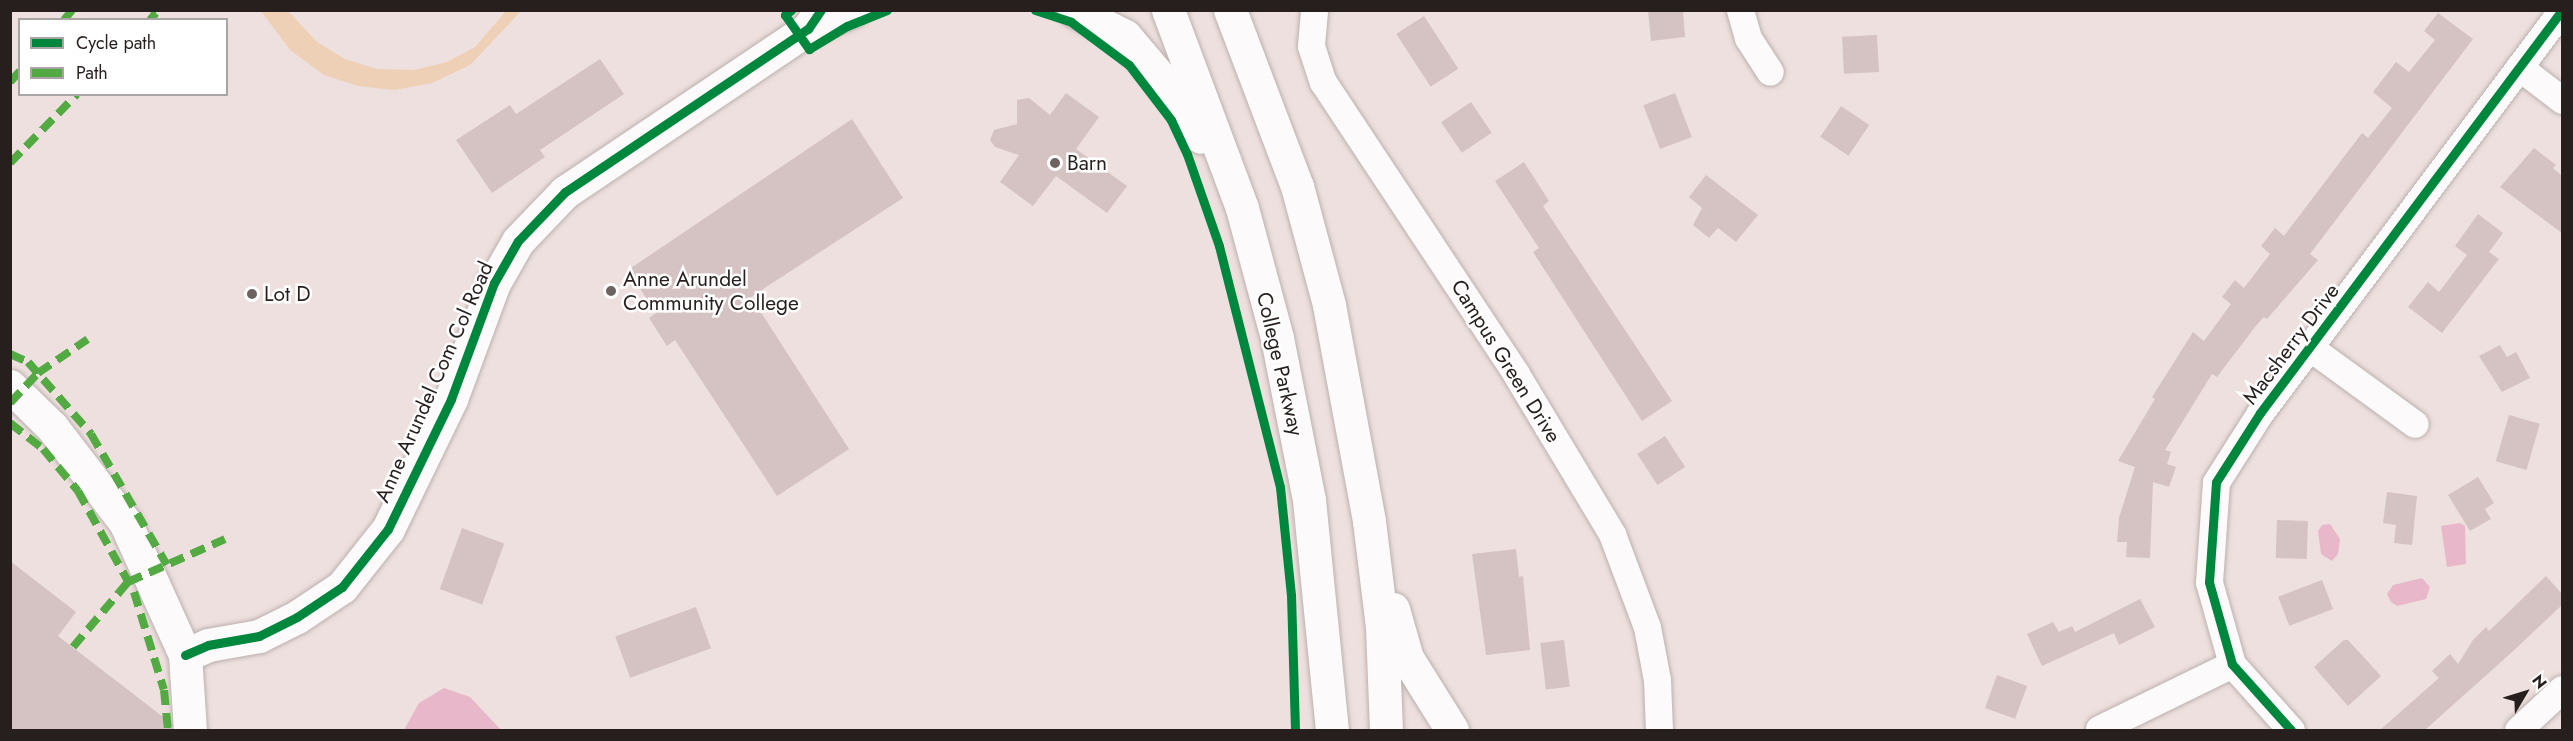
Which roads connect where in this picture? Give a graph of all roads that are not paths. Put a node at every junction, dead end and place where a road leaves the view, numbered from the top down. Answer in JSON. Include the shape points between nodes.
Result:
{"nodes":[{"id":1,"x":853,"y":10,"type":"edge"},
{"id":2,"x":1074,"y":10,"type":"edge"},
{"id":3,"x":1168,"y":10,"type":"edge"},
{"id":4,"x":1230,"y":10,"type":"edge"},
{"id":5,"x":1740,"y":10,"type":"edge"},
{"id":6,"x":2562,"y":10,"type":"edge"},
{"id":7,"x":1314,"y":11,"type":"edge"},
{"id":8,"x":814,"y":20,"type":"edge"},
{"id":9,"x":2519,"y":67,"type":"junction"},
{"id":10,"x":1770,"y":72,"type":"dead end"},
{"id":11,"x":2562,"y":100,"type":"edge"},
{"id":12,"x":1242,"y":208,"type":"junction"},
{"id":13,"x":2312,"y":349,"type":"junction"},
{"id":14,"x":10,"y":386,"type":"edge"},
{"id":15,"x":2415,"y":424,"type":"dead end"},
{"id":16,"x":1369,"y":521,"type":"junction"},
{"id":17,"x":185,"y":655,"type":"junction"},
{"id":18,"x":2232,"y":664,"type":"junction"},
{"id":19,"x":2562,"y":689,"type":"edge"},
{"id":20,"x":2099,"y":729,"type":"dead end"},
{"id":21,"x":190,"y":730,"type":"edge"},
{"id":22,"x":1332,"y":730,"type":"edge"},
{"id":23,"x":1386,"y":730,"type":"edge"},
{"id":24,"x":1452,"y":730,"type":"edge"},
{"id":25,"x":1659,"y":730,"type":"edge"},
{"id":26,"x":2291,"y":730,"type":"edge"},
{"id":27,"x":2518,"y":730,"type":"edge"}],
"edges":[{"from":1,"to":8,"type":"main road","name":"Anne Arundel Com Col Road"},
{"from":2,"to":12,"type":"main road","via":[[1125,36],[1181,102]]},
{"from":3,"to":12,"type":"main road","name":"College Parkway"},
{"from":4,"to":16,"type":"main road","via":[[1297,186],[1329,306]]},
{"from":5,"to":10,"type":"street","via":[[1748,38]]},
{"from":6,"to":9,"type":"street","name":"Macsherry Drive"},
{"from":7,"to":25,"type":"street","name":"Campus Green Drive","via":[[1311,46],[1323,82],[1516,374],[1612,534],[1647,627],[1657,680]]},
{"from":8,"to":17,"type":"main road","name":"Anne Arundel Com Col Road","via":[[565,192],[518,242],[494,283],[451,399],[393,519],[342,587],[259,636],[208,645]]},
{"from":9,"to":11,"type":"street"},
{"from":9,"to":13,"type":"street","name":"Macsherry Drive"},
{"from":12,"to":22,"type":"main road","name":"College Parkway","via":[[1277,338],[1309,500]]},
{"from":13,"to":15,"type":"street"},
{"from":13,"to":18,"type":"street","name":"Macsherry Drive","via":[[2260,413],[2216,482],[2209,582]]},
{"from":14,"to":17,"type":"main road","via":[[52,426],[125,522]]},
{"from":16,"to":23,"type":"main road","via":[[1382,627]]},
{"from":16,"to":24,"type":"main road","via":[[1407,658]]},
{"from":17,"to":21,"type":"main road"},
{"from":18,"to":20,"type":"street"},
{"from":18,"to":26,"type":"street","name":"Macsherry Drive"},
{"from":19,"to":27,"type":"street"}]}
